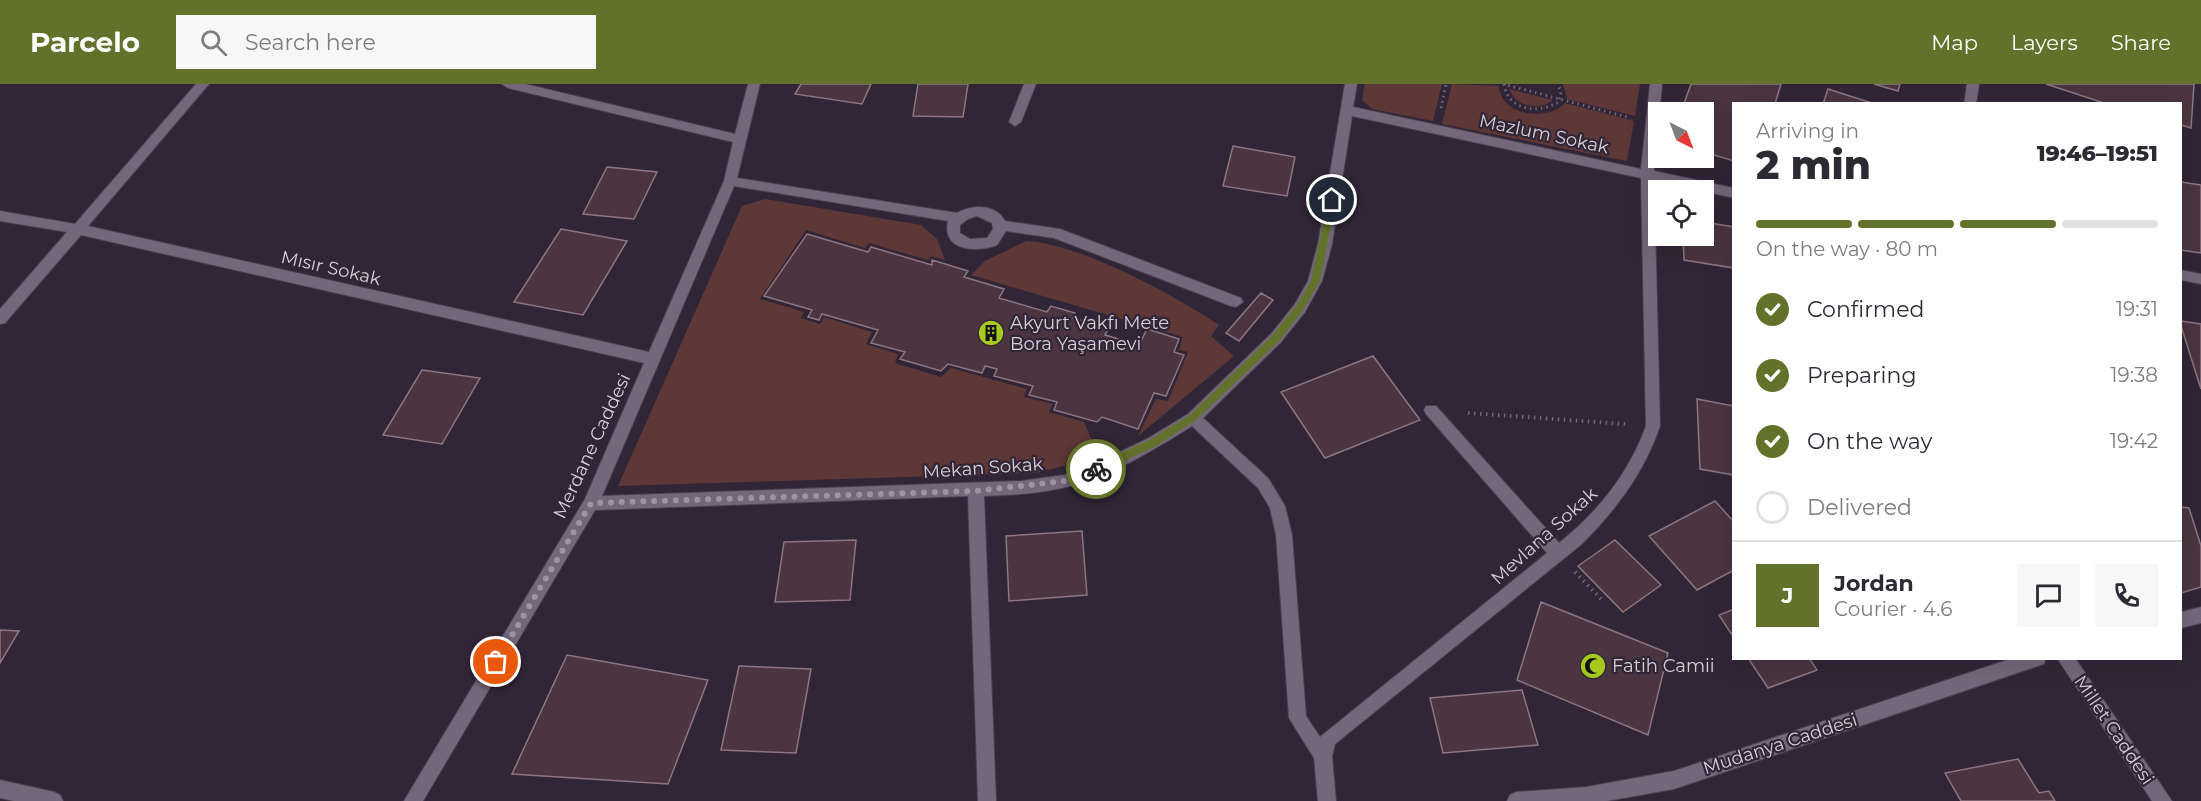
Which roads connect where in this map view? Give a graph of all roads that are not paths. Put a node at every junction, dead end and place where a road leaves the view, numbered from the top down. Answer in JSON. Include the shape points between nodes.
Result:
{"nodes":[{"id":1,"x":203,"y":84,"type":"edge"},
{"id":2,"x":508,"y":84,"type":"edge"},
{"id":3,"x":754,"y":84,"type":"edge"},
{"id":4,"x":1030,"y":84,"type":"edge"},
{"id":5,"x":1351,"y":84,"type":"edge"},
{"id":6,"x":1656,"y":84,"type":"edge"},
{"id":7,"x":1973,"y":84,"type":"edge"},
{"id":8,"x":1970,"y":102,"type":"edge"},
{"id":9,"x":1346,"y":110,"type":"junction"},
{"id":10,"x":1015,"y":122,"type":"dead end"},
{"id":11,"x":740,"y":139,"type":"junction"},
{"id":12,"x":1647,"y":175,"type":"junction"},
{"id":13,"x":730,"y":181,"type":"junction"},
{"id":14,"x":1732,"y":193,"type":"edge"},
{"id":15,"x":0,"y":216,"type":"edge"},
{"id":16,"x":958,"y":218,"type":"junction"},
{"id":17,"x":1000,"y":225,"type":"junction"},
{"id":18,"x":78,"y":229,"type":"junction"},
{"id":19,"x":2182,"y":275,"type":"edge"},
{"id":20,"x":2201,"y":279,"type":"edge"},
{"id":21,"x":1236,"y":302,"type":"dead end"},
{"id":22,"x":0,"y":319,"type":"edge"},
{"id":23,"x":653,"y":359,"type":"junction"},
{"id":24,"x":1431,"y":410,"type":"road end"},
{"id":25,"x":1193,"y":417,"type":"junction"},
{"id":26,"x":976,"y":491,"type":"junction"},
{"id":27,"x":591,"y":503,"type":"junction"},
{"id":28,"x":1558,"y":554,"type":"junction"},
{"id":29,"x":2201,"y":615,"type":"edge"},
{"id":30,"x":2182,"y":620,"type":"edge"},
{"id":31,"x":2032,"y":660,"type":"edge"},
{"id":32,"x":2067,"y":660,"type":"edge"},
{"id":33,"x":1323,"y":756,"type":"junction"},
{"id":34,"x":0,"y":789,"type":"edge"},
{"id":35,"x":54,"y":801,"type":"edge"},
{"id":36,"x":413,"y":801,"type":"edge"},
{"id":37,"x":987,"y":801,"type":"edge"},
{"id":38,"x":1327,"y":801,"type":"edge"},
{"id":39,"x":1516,"y":801,"type":"edge"},
{"id":40,"x":2163,"y":801,"type":"edge"}],
"edges":[{"from":1,"to":18,"type":"street"},
{"from":2,"to":11,"type":"street"},
{"from":3,"to":11,"type":"street","name":"Merdane Caddesi"},
{"from":4,"to":10,"type":"street"},
{"from":5,"to":9,"type":"street","name":"Mekan Sokak"},
{"from":6,"to":12,"type":"street","name":"Mevlana Sokak"},
{"from":7,"to":8,"type":"street"},
{"from":9,"to":12,"type":"street","name":"Mazlum Sokak"},
{"from":9,"to":25,"type":"street","name":"Mekan Sokak","via":[[1325,244],[1315,281],[1276,338]]},
{"from":11,"to":13,"type":"street","name":"Merdane Caddesi"},
{"from":12,"to":14,"type":"street","name":"Mazlum Sokak"},
{"from":12,"to":28,"type":"street","name":"Mevlana Sokak","via":[[1653,426],[1646,450],[1629,480],[1609,506]]},
{"from":13,"to":16,"type":"street"},
{"from":13,"to":23,"type":"street","name":"Merdane Caddesi"},
{"from":15,"to":18,"type":"street","name":"Mısır Sokak"},
{"from":16,"to":17,"type":"street","via":[[970,212],[986,212]]},
{"from":16,"to":17,"type":"street","via":[[953,234],[968,246],[991,242],[1000,232]]},
{"from":17,"to":21,"type":"street","via":[[1055,233]]},
{"from":18,"to":22,"type":"street"},
{"from":18,"to":23,"type":"street","name":"Mısır Sokak"},
{"from":19,"to":20,"type":"street"},
{"from":23,"to":27,"type":"street","name":"Merdane Caddesi"},
{"from":24,"to":28,"type":"street"},
{"from":25,"to":26,"type":"street","name":"Mekan Sokak","via":[[1131,454],[1064,481]]},
{"from":25,"to":33,"type":"street","via":[[1263,483],[1277,506],[1284,536],[1298,718]]},
{"from":26,"to":27,"type":"street","name":"Mekan Sokak"},
{"from":26,"to":37,"type":"street"},
{"from":27,"to":36,"type":"street","name":"Merdane Caddesi"},
{"from":28,"to":33,"type":"street","name":"Mevlana Sokak","via":[[1328,739]]},
{"from":29,"to":30,"type":"street"},
{"from":31,"to":39,"type":"street","name":"Mudanya Caddesi","via":[[1674,780],[1586,796]]},
{"from":32,"to":40,"type":"street","name":"Millet Caddesi"},
{"from":33,"to":38,"type":"street"},
{"from":34,"to":35,"type":"street"}]}
